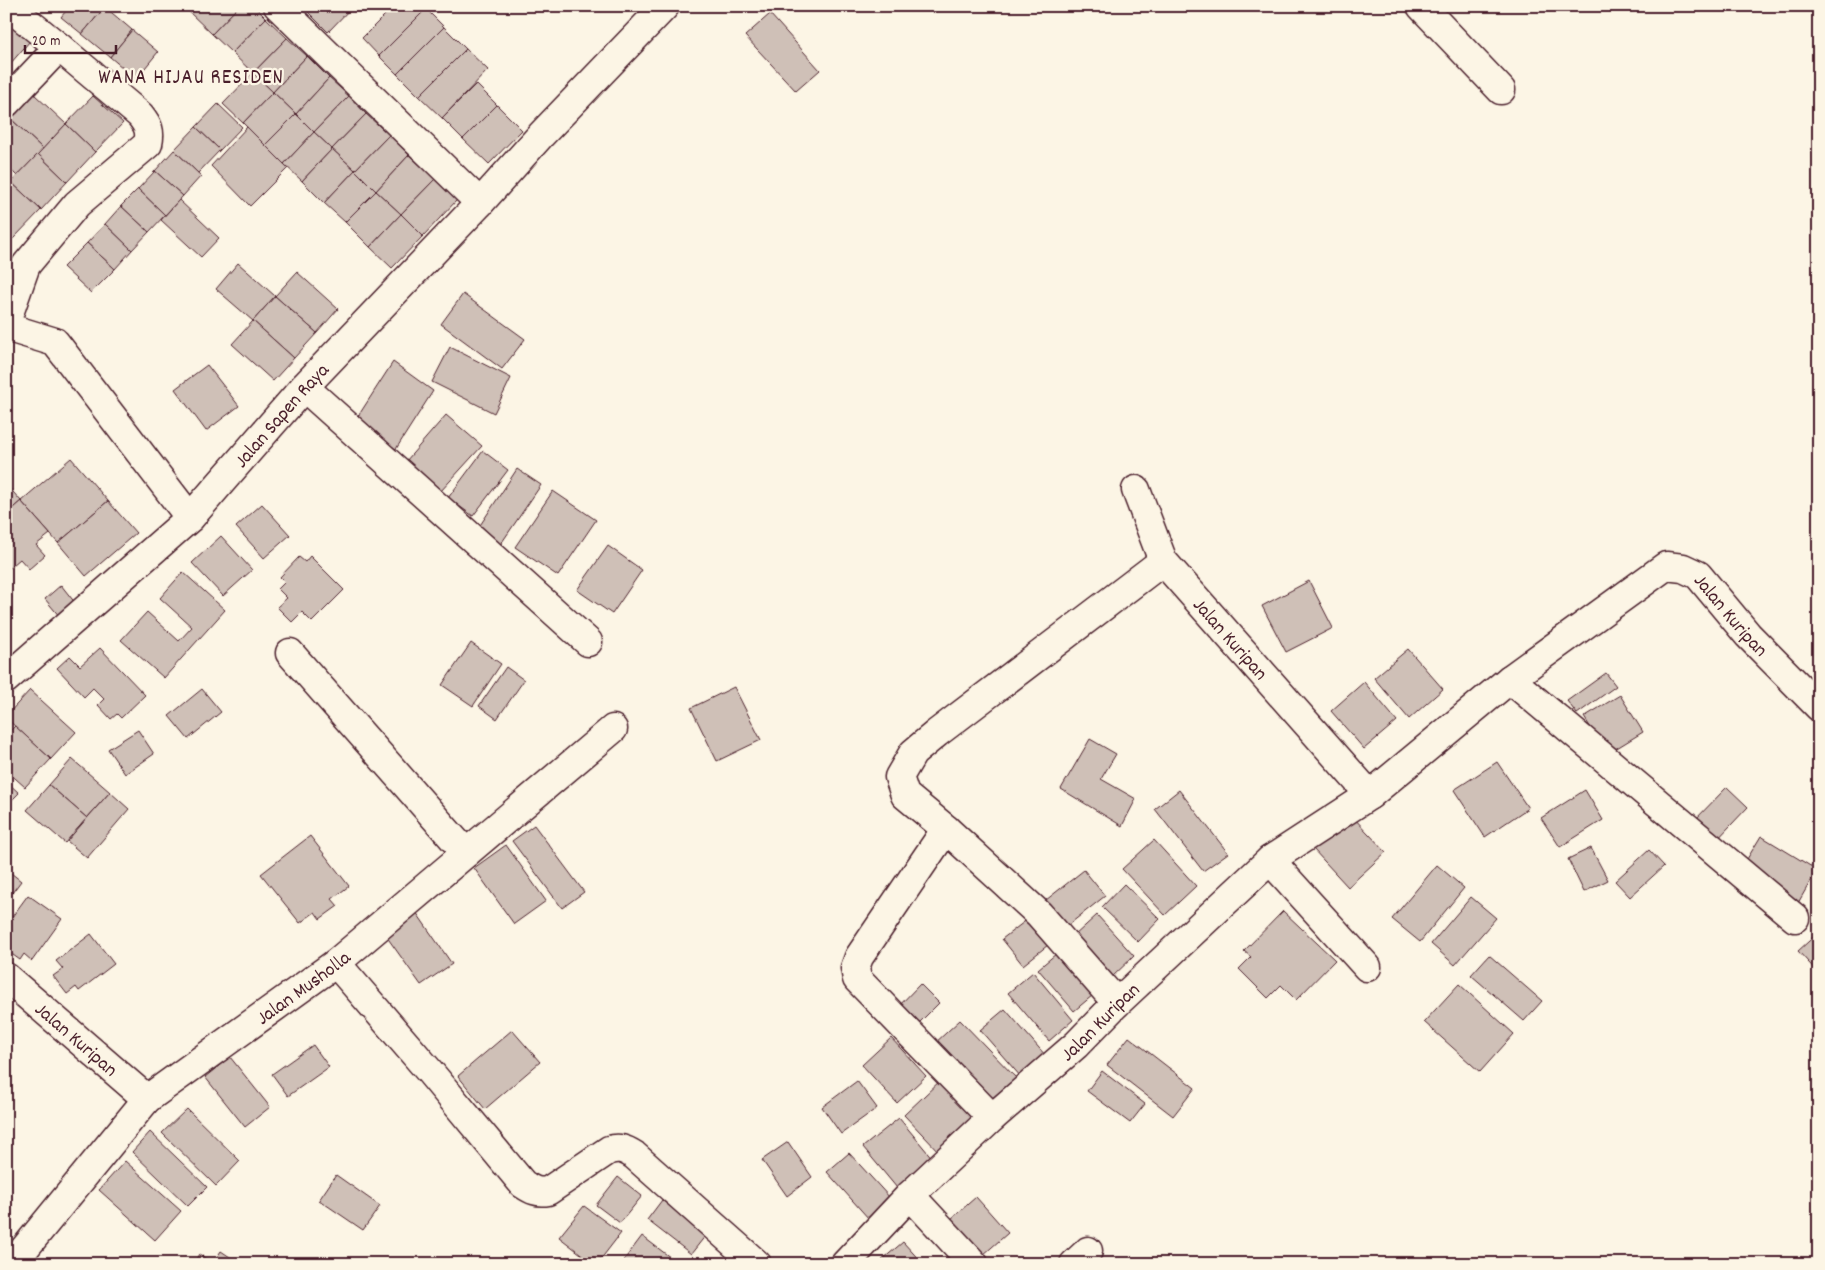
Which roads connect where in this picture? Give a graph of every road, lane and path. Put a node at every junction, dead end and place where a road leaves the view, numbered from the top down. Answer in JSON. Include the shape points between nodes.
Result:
{"nodes":[{"id":1,"x":8,"y":6,"type":"edge"},
{"id":2,"x":278,"y":6,"type":"edge"},
{"id":3,"x":665,"y":6,"type":"edge"},
{"id":4,"x":1421,"y":6,"type":"edge"},
{"id":5,"x":59,"y":47,"type":"junction"},
{"id":6,"x":1501,"y":90,"type":"dead end"},
{"id":7,"x":6,"y":102,"type":"edge"},
{"id":8,"x":480,"y":203,"type":"junction"},
{"id":9,"x":13,"y":273,"type":"edge"},
{"id":10,"x":6,"y":322,"type":"edge"},
{"id":11,"x":6,"y":327,"type":"edge"},
{"id":12,"x":304,"y":387,"type":"junction"},
{"id":13,"x":1136,"y":490,"type":"dead end"},
{"id":14,"x":190,"y":518,"type":"junction"},
{"id":15,"x":1163,"y":561,"type":"junction"},
{"id":16,"x":588,"y":642,"type":"dead end"},
{"id":17,"x":290,"y":653,"type":"dead end"},
{"id":18,"x":6,"y":679,"type":"edge"},
{"id":19,"x":1510,"y":679,"type":"junction"},
{"id":20,"x":1819,"y":707,"type":"edge"},
{"id":21,"x":613,"y":729,"type":"dead end"},
{"id":22,"x":1370,"y":796,"type":"junction"},
{"id":23,"x":946,"y":829,"type":"junction"},
{"id":24,"x":466,"y":853,"type":"junction"},
{"id":25,"x":1270,"y":860,"type":"junction"},
{"id":26,"x":1795,"y":918,"type":"dead end"},
{"id":27,"x":336,"y":963,"type":"junction"},
{"id":28,"x":1368,"y":967,"type":"dead end"},
{"id":29,"x":6,"y":977,"type":"edge"},
{"id":30,"x":1117,"y":1003,"type":"junction"},
{"id":31,"x":148,"y":1099,"type":"junction"},
{"id":32,"x":992,"y":1118,"type":"junction"},
{"id":33,"x":910,"y":1195,"type":"junction"},
{"id":34,"x":11,"y":1256,"type":"edge"},
{"id":35,"x":757,"y":1264,"type":"edge"},
{"id":36,"x":845,"y":1264,"type":"edge"},
{"id":37,"x":974,"y":1264,"type":"edge"}],
"edges":[{"from":1,"to":5,"type":"street"},
{"from":2,"to":8,"type":"street"},
{"from":3,"to":8,"type":"street","name":"Jalan Sapen Raya"},
{"from":4,"to":6,"type":"street"},
{"from":5,"to":7,"type":"street"},
{"from":5,"to":9,"type":"street","via":[[140,115],[150,136],[148,144],[77,204],[26,265]]},
{"from":8,"to":12,"type":"street","name":"Jalan Sapen Raya"},
{"from":9,"to":10,"type":"street"},
{"from":11,"to":14,"type":"street","via":[[55,342]]},
{"from":12,"to":14,"type":"street","name":"Jalan Sapen Raya"},
{"from":12,"to":16,"type":"street"},
{"from":13,"to":15,"type":"street","name":"Jalan Kuripan"},
{"from":14,"to":18,"type":"street","name":"Jalan Sapen Raya"},
{"from":15,"to":22,"type":"street","name":"Jalan Kuripan"},
{"from":15,"to":23,"type":"street","via":[[913,753],[899,777],[905,795]]},
{"from":17,"to":24,"type":"street"},
{"from":19,"to":20,"type":"street","name":"Jalan Kuripan","via":[[1666,566],[1683,568],[1698,575],[1748,635]]},
{"from":19,"to":22,"type":"street","name":"Jalan Kuripan"},
{"from":19,"to":26,"type":"street"},
{"from":21,"to":24,"type":"street","name":"Jalan Musholla"},
{"from":22,"to":25,"type":"street","name":"Jalan Kuripan"},
{"from":23,"to":30,"type":"street","via":[[1039,914]]},
{"from":23,"to":32,"type":"street","via":[[858,957],[855,968],[857,979]]},
{"from":24,"to":27,"type":"street","name":"Jalan Musholla"},
{"from":25,"to":28,"type":"street"},
{"from":25,"to":30,"type":"street","name":"Jalan Kuripan"},
{"from":27,"to":31,"type":"street","name":"Jalan Musholla"},
{"from":27,"to":35,"type":"street","via":[[523,1184],[532,1190],[548,1191],[609,1150],[624,1149],[634,1154]]},
{"from":29,"to":31,"type":"street","name":"Jalan Kuripan"},
{"from":30,"to":32,"type":"street","name":"Jalan Kuripan","via":[[1076,1046]]},
{"from":31,"to":34,"type":"street","name":"Jalan Musholla"},
{"from":32,"to":33,"type":"street","name":"Jalan Kuripan"},
{"from":33,"to":36,"type":"street","name":"Jalan Kuripan"},
{"from":33,"to":37,"type":"street"}]}
